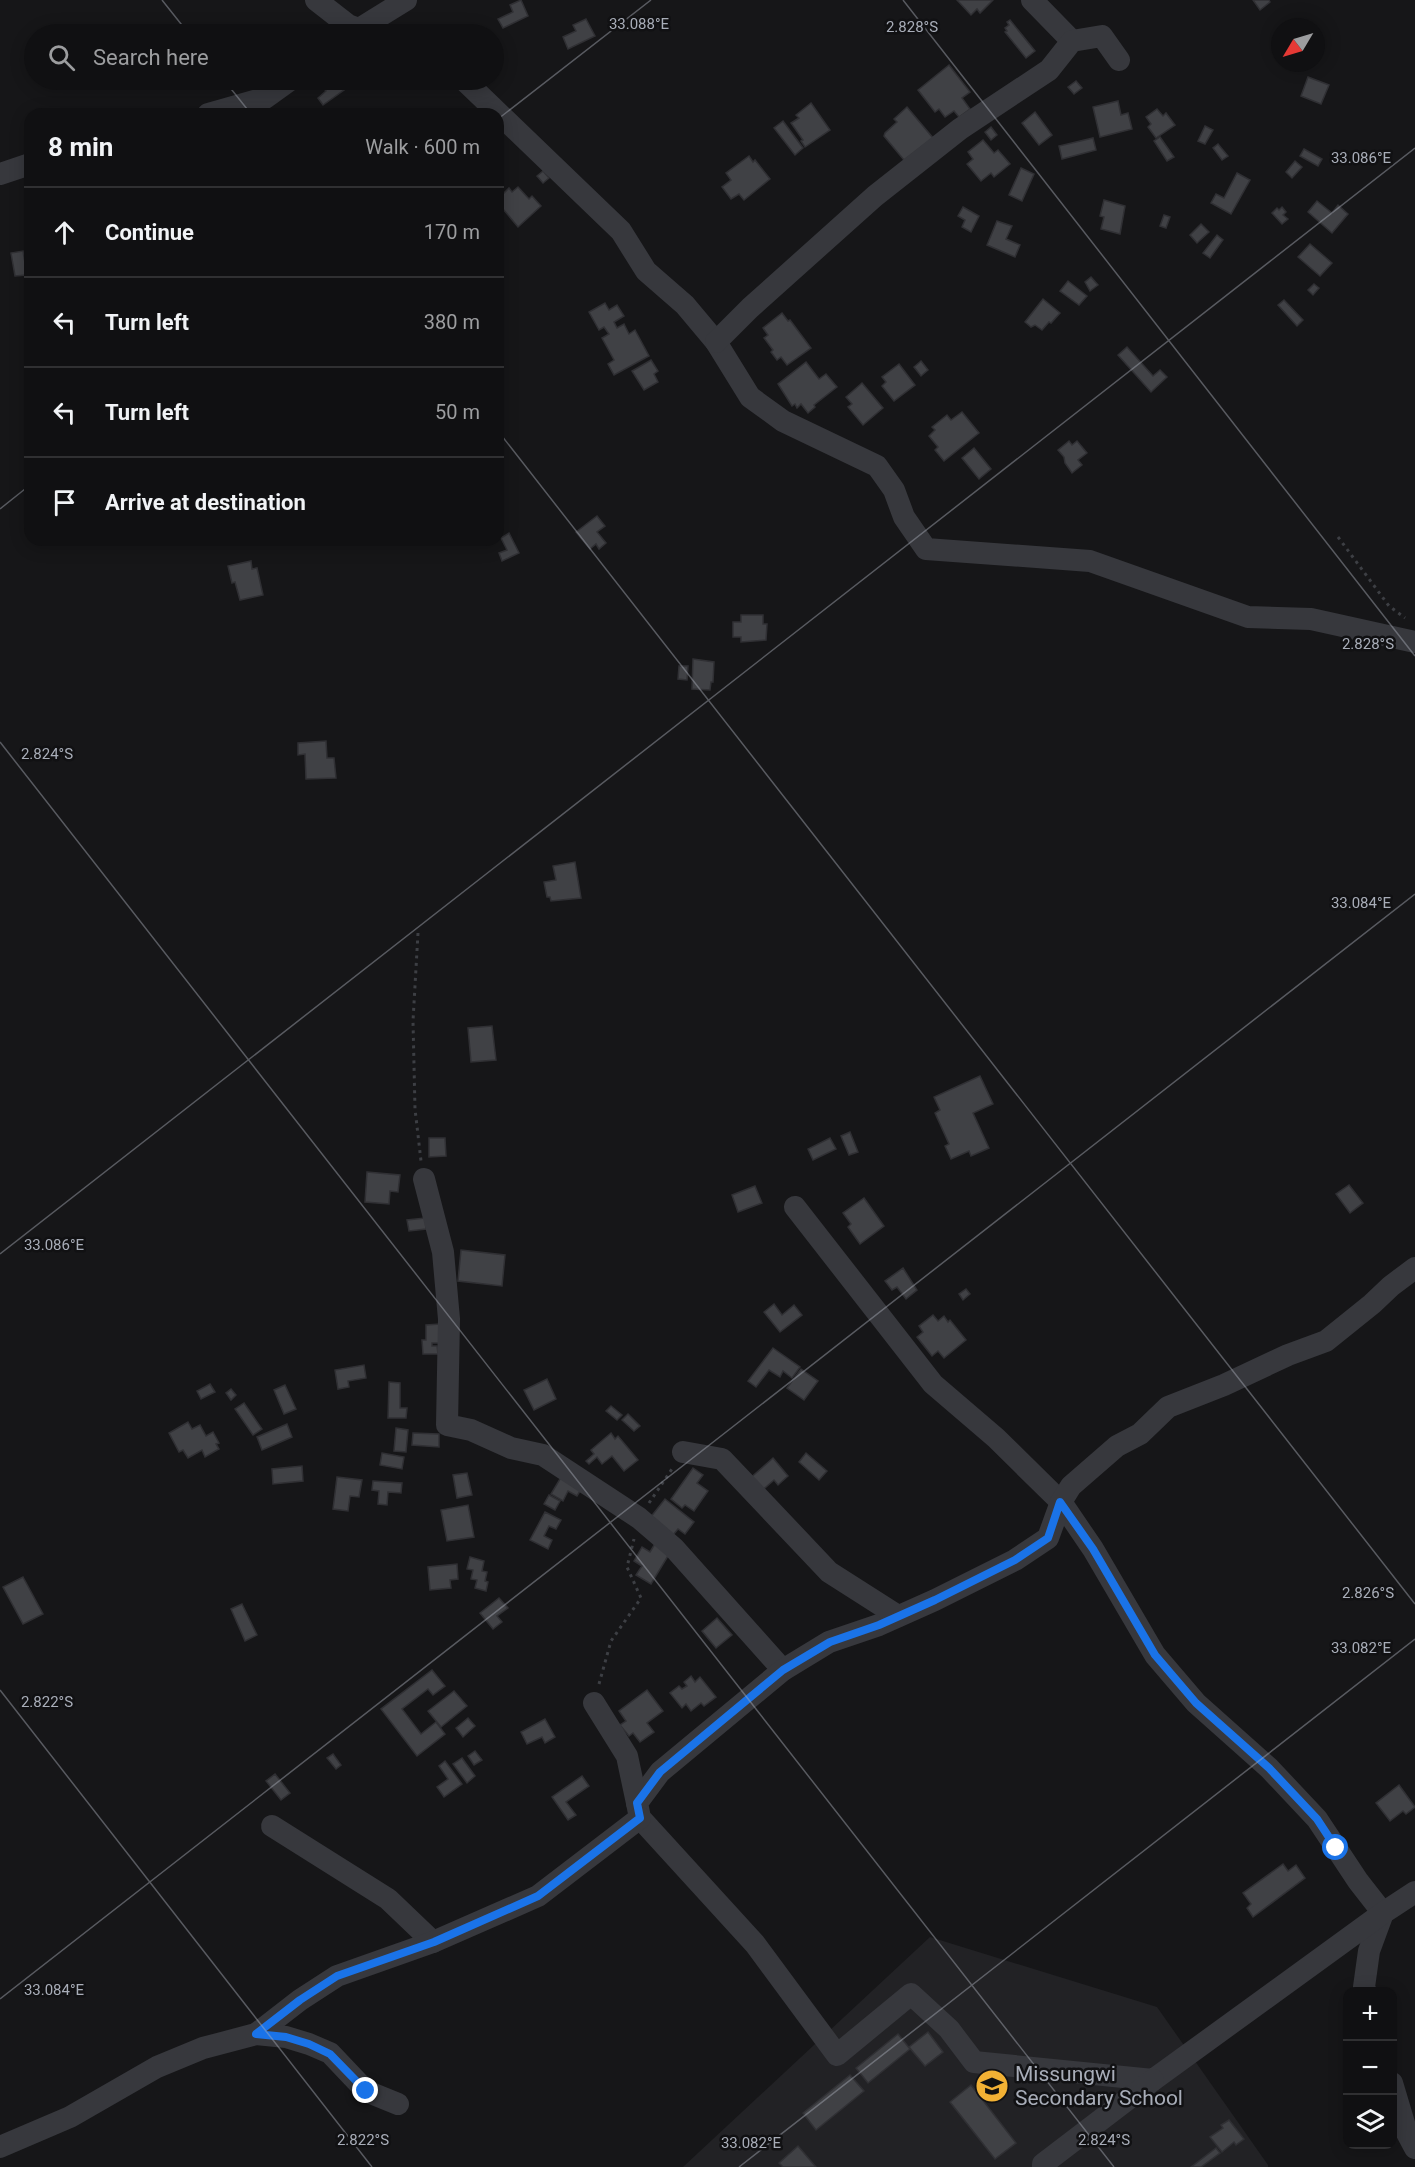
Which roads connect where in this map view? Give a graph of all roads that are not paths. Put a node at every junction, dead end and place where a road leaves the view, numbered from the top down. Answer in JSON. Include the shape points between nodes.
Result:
{"nodes":[{"id":1,"x":316,"y":0,"type":"edge"},
{"id":2,"x":406,"y":0,"type":"edge"},
{"id":3,"x":1032,"y":0,"type":"edge"},
{"id":4,"x":347,"y":24,"type":"edge"},
{"id":5,"x":373,"y":24,"type":"edge"},
{"id":6,"x":1072,"y":41,"type":"junction"},
{"id":7,"x":1119,"y":60,"type":"dead end"},
{"id":8,"x":276,"y":90,"type":"edge"},
{"id":9,"x":474,"y":90,"type":"edge"},
{"id":10,"x":229,"y":108,"type":"edge"},
{"id":11,"x":493,"y":108,"type":"edge"},
{"id":12,"x":504,"y":118,"type":"edge"},
{"id":13,"x":24,"y":166,"type":"edge"},
{"id":14,"x":0,"y":174,"type":"edge"},
{"id":15,"x":716,"y":342,"type":"junction"},
{"id":16,"x":1415,"y":642,"type":"edge"},
{"id":17,"x":424,"y":1179,"type":"road end"},
{"id":18,"x":795,"y":1207,"type":"dead end"},
{"id":19,"x":1415,"y":1268,"type":"edge"},
{"id":20,"x":682,"y":1452,"type":"road end"},
{"id":21,"x":1060,"y":1502,"type":"junction"},
{"id":22,"x":898,"y":1617,"type":"junction"},
{"id":23,"x":783,"y":1670,"type":"junction"},
{"id":24,"x":594,"y":1703,"type":"road end"},
{"id":25,"x":638,"y":1810,"type":"junction"},
{"id":26,"x":272,"y":1826,"type":"dead end"},
{"id":27,"x":1415,"y":1892,"type":"edge"},
{"id":28,"x":1383,"y":1913,"type":"junction"},
{"id":29,"x":434,"y":1942,"type":"junction"},
{"id":30,"x":1364,"y":1987,"type":"edge"},
{"id":31,"x":256,"y":2034,"type":"junction"},
{"id":32,"x":1153,"y":2080,"type":"junction"},
{"id":33,"x":1396,"y":2095,"type":"edge"},
{"id":34,"x":398,"y":2104,"type":"dead end"},
{"id":35,"x":0,"y":2147,"type":"edge"},
{"id":36,"x":1415,"y":2148,"type":"edge"},
{"id":37,"x":1043,"y":2167,"type":"edge"}],
"edges":[{"from":1,"to":4,"type":"street"},
{"from":2,"to":5,"type":"street"},
{"from":3,"to":6,"type":"street"},
{"from":6,"to":7,"type":"street","via":[[1102,36]]},
{"from":6,"to":15,"type":"street","via":[[1049,70],[960,129],[874,196]]},
{"from":8,"to":10,"type":"street","via":[[265,98]]},
{"from":9,"to":11,"type":"street"},
{"from":12,"to":15,"type":"street","via":[[621,231],[646,271],[685,305]]},
{"from":13,"to":14,"type":"street"},
{"from":15,"to":16,"type":"street","via":[[750,397],[783,421],[877,466],[926,549],[1090,561],[1248,617],[1311,619]]},
{"from":17,"to":23,"type":"street","via":[[443,1252],[449,1319],[447,1425],[543,1455],[639,1518],[674,1548]]},
{"from":18,"to":21,"type":"street","via":[[933,1384],[996,1438]]},
{"from":19,"to":21,"type":"street","via":[[1326,1341],[1168,1407],[1140,1434],[1117,1446],[1071,1486]]},
{"from":20,"to":22,"type":"street","via":[[722,1459],[830,1572]]},
{"from":21,"to":22,"type":"street","via":[[1048,1538],[977,1581]]},
{"from":21,"to":28,"type":"street","via":[[1093,1549],[1155,1655],[1196,1703],[1269,1768],[1317,1819]]},
{"from":22,"to":23,"type":"street","via":[[830,1642]]},
{"from":23,"to":25,"type":"street","via":[[660,1772]]},
{"from":24,"to":25,"type":"street","via":[[627,1756]]},
{"from":25,"to":29,"type":"street","via":[[538,1896]]},
{"from":25,"to":32,"type":"street","via":[[755,1944],[837,2055],[912,1994],[949,2029],[974,2061]]},
{"from":26,"to":29,"type":"street","via":[[388,1899]]},
{"from":27,"to":28,"type":"street"},
{"from":28,"to":30,"type":"street","via":[[1369,1951]]},
{"from":28,"to":32,"type":"street"},
{"from":29,"to":31,"type":"street","via":[[337,1976]]},
{"from":31,"to":34,"type":"street","via":[[286,2037],[330,2054],[366,2091]]},
{"from":31,"to":35,"type":"street","via":[[203,2048],[157,2067],[70,2117]]},
{"from":32,"to":37,"type":"street"},
{"from":33,"to":36,"type":"street"}]}
